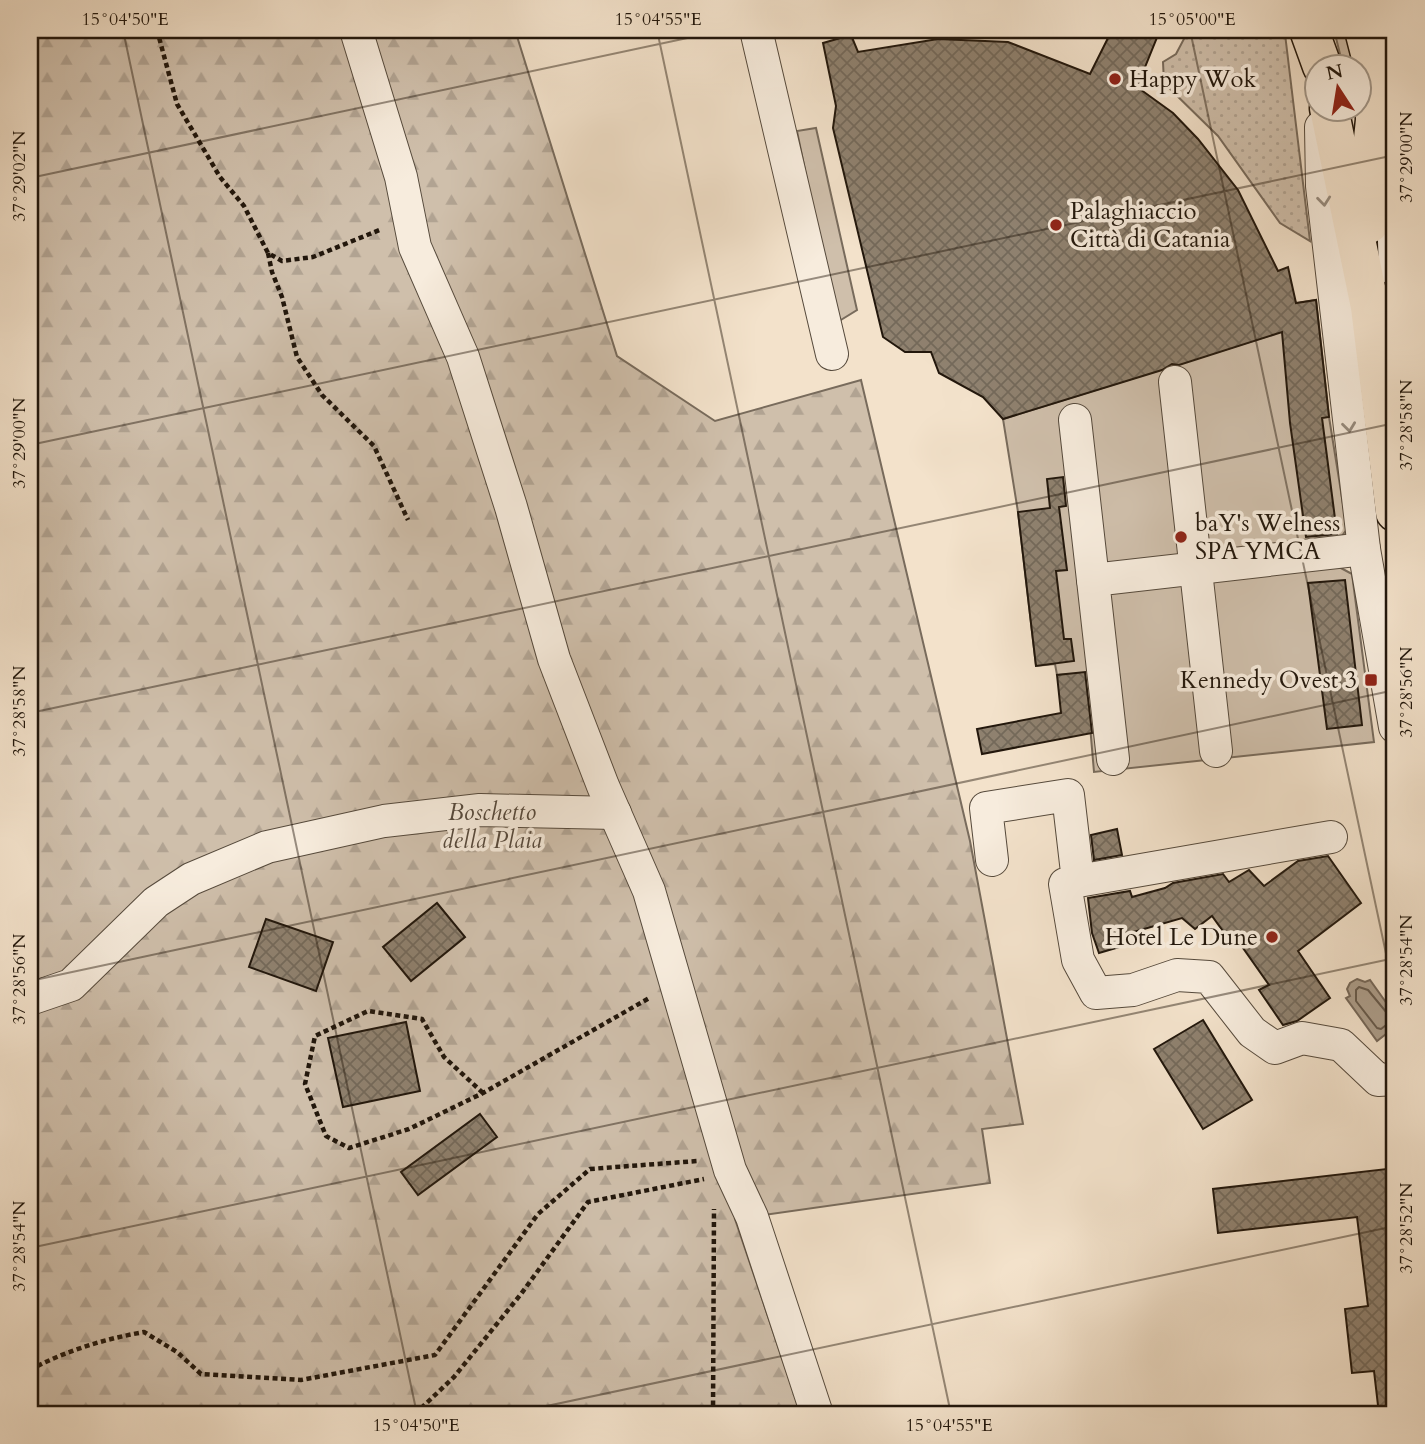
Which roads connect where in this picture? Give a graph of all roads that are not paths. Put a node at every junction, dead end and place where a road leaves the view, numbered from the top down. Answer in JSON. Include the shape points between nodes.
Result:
{"nodes":[{"id":1,"x":356,"y":30,"type":"edge"},
{"id":2,"x":756,"y":30,"type":"edge"},
{"id":3,"x":1364,"y":30,"type":"edge"},
{"id":4,"x":1374,"y":69,"type":"junction"},
{"id":5,"x":1321,"y":122,"type":"edge"},
{"id":6,"x":1332,"y":122,"type":"edge"},
{"id":7,"x":1395,"y":270,"type":"edge"},
{"id":8,"x":1370,"y":307,"type":"junction"},
{"id":9,"x":832,"y":354,"type":"dead end"},
{"id":10,"x":1175,"y":382,"type":"dead end"},
{"id":11,"x":1075,"y":420,"type":"dead end"},
{"id":12,"x":1395,"y":512,"type":"edge"},
{"id":13,"x":1364,"y":549,"type":"junction"},
{"id":14,"x":1196,"y":568,"type":"junction"},
{"id":15,"x":1093,"y":580,"type":"junction"},
{"id":16,"x":1395,"y":727,"type":"edge"},
{"id":17,"x":1216,"y":751,"type":"dead end"},
{"id":18,"x":1113,"y":759,"type":"dead end"},
{"id":19,"x":615,"y":813,"type":"junction"},
{"id":20,"x":1331,"y":837,"type":"dead end"},
{"id":21,"x":992,"y":860,"type":"dead end"},
{"id":22,"x":1078,"y":881,"type":"junction"},
{"id":23,"x":30,"y":999,"type":"edge"},
{"id":24,"x":1395,"y":1079,"type":"edge"},
{"id":25,"x":817,"y":1414,"type":"edge"}],
"edges":[{"from":1,"to":19,"type":"street","via":[[401,177],[415,247],[463,357],[554,659]]},
{"from":2,"to":9,"type":"street"},
{"from":3,"to":4,"type":"main road"},
{"from":4,"to":7,"type":"street","via":[[1387,131]]},
{"from":4,"to":8,"type":"main road","via":[[1375,120],[1368,186]]},
{"from":5,"to":13,"type":"street","one_way":true,"via":[[1322,186]]},
{"from":6,"to":8,"type":"main road"},
{"from":8,"to":12,"type":"main road"},
{"from":10,"to":14,"type":"street"},
{"from":11,"to":15,"type":"street"},
{"from":13,"to":14,"type":"street"},
{"from":13,"to":16,"type":"street"},
{"from":14,"to":15,"type":"street"},
{"from":14,"to":17,"type":"street"},
{"from":15,"to":18,"type":"street"},
{"from":19,"to":23,"type":"street","via":[[480,810],[384,821],[267,847],[191,878],[156,902],[71,985]]},
{"from":19,"to":25,"type":"street","via":[[649,891],[730,1170],[752,1217]]},
{"from":20,"to":22,"type":"street"},
{"from":21,"to":22,"type":"street","via":[[986,808],[1068,795]]},
{"from":22,"to":24,"type":"street","via":[[1065,884],[1078,960],[1096,993],[1133,990],[1177,975],[1209,977],[1252,1032],[1275,1048],[1302,1038],[1341,1045],[1378,1080]]}]}
